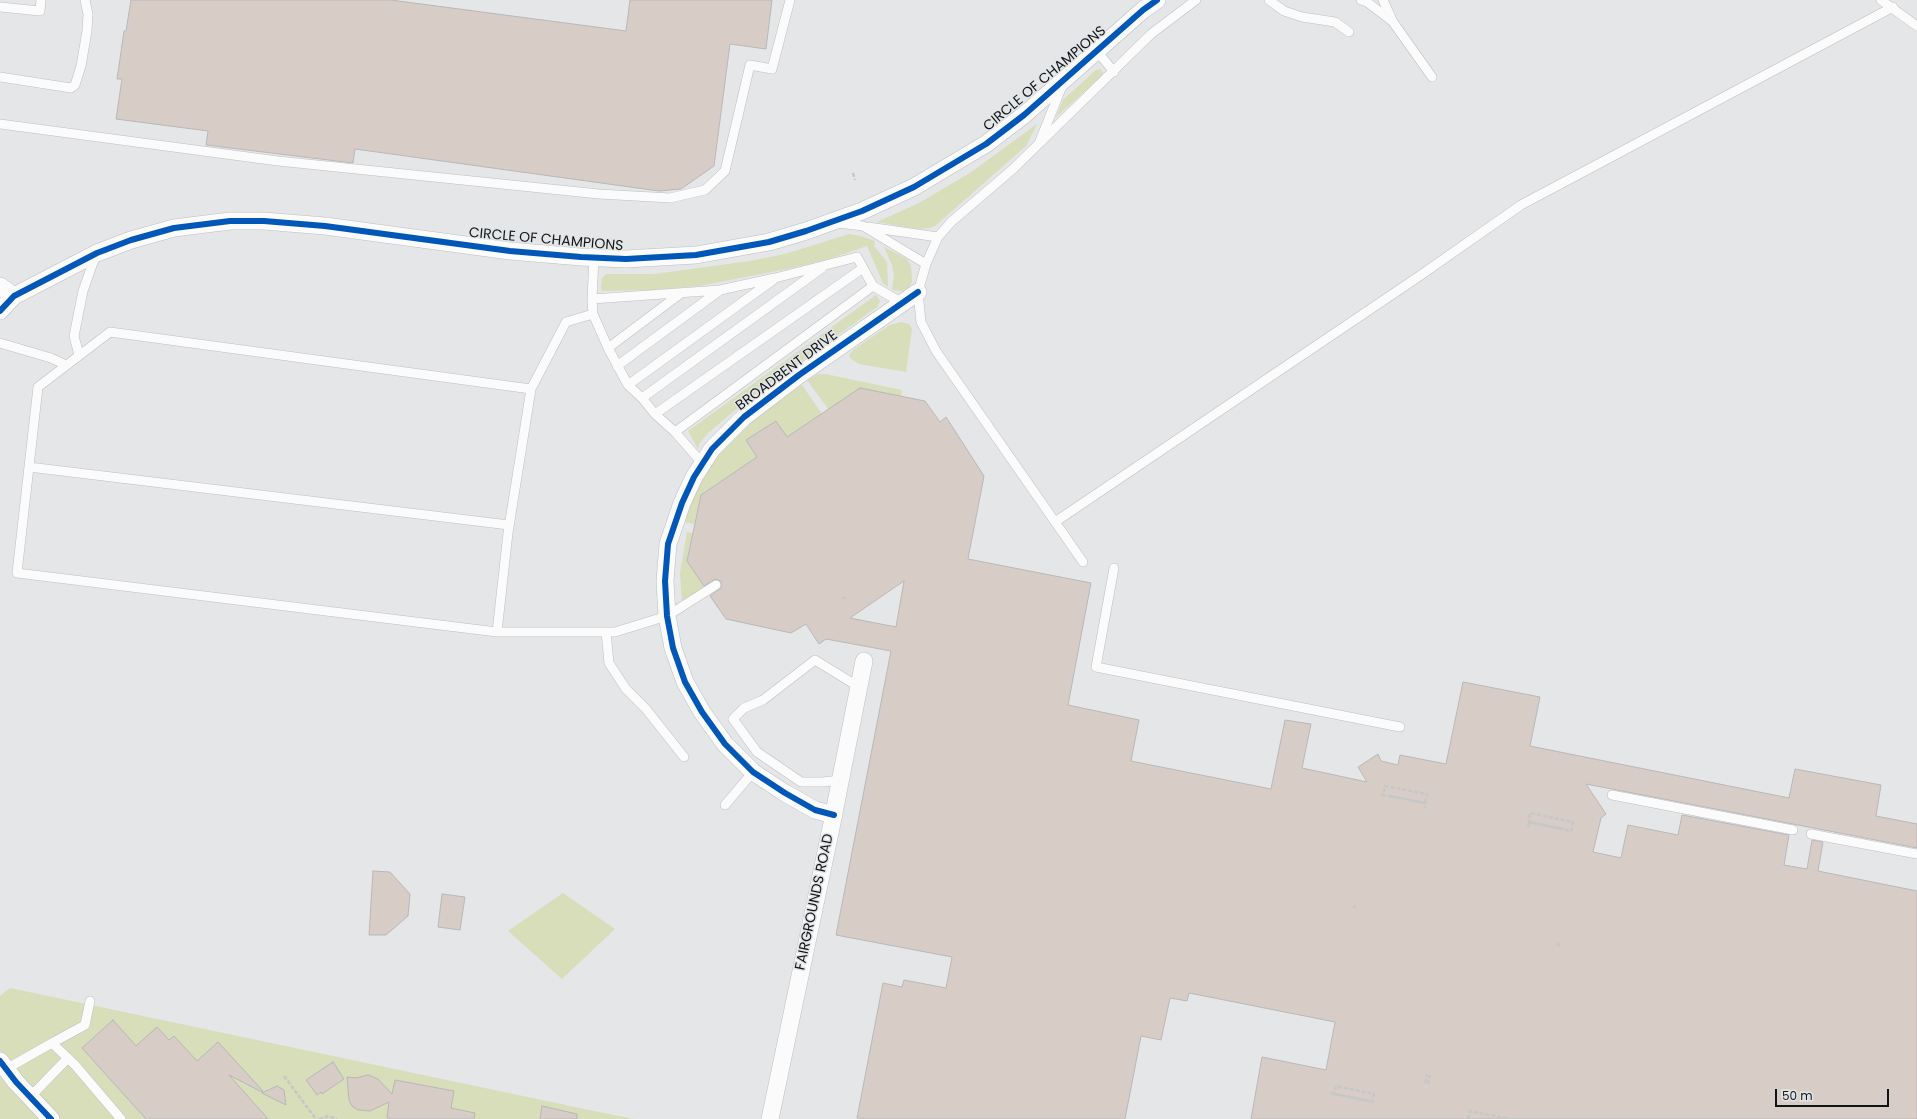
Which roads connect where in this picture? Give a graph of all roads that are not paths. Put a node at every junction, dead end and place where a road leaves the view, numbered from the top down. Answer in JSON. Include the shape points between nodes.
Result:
{"nodes":[{"id":1,"x":41,"y":0,"type":"edge"},
{"id":2,"x":84,"y":0,"type":"edge"},
{"id":3,"x":790,"y":0,"type":"edge"},
{"id":4,"x":1157,"y":0,"type":"edge"},
{"id":5,"x":1196,"y":0,"type":"edge"},
{"id":6,"x":1269,"y":0,"type":"edge"},
{"id":7,"x":1361,"y":0,"type":"edge"},
{"id":8,"x":1383,"y":0,"type":"edge"},
{"id":9,"x":1881,"y":0,"type":"edge"},
{"id":10,"x":0,"y":7,"type":"edge"},
{"id":11,"x":1893,"y":7,"type":"junction"},
{"id":12,"x":1393,"y":22,"type":"junction"},
{"id":13,"x":1917,"y":26,"type":"edge"},
{"id":14,"x":1349,"y":32,"type":"dead end"},
{"id":15,"x":1097,"y":51,"type":"junction"},
{"id":16,"x":1114,"y":72,"type":"junction"},
{"id":17,"x":0,"y":77,"type":"edge"},
{"id":18,"x":1066,"y":77,"type":"junction"},
{"id":19,"x":1432,"y":77,"type":"dead end"},
{"id":20,"x":0,"y":124,"type":"edge"},
{"id":21,"x":1038,"y":144,"type":"junction"},
{"id":22,"x":832,"y":222,"type":"junction"},
{"id":23,"x":864,"y":226,"type":"junction"},
{"id":24,"x":938,"y":237,"type":"junction"},
{"id":25,"x":97,"y":253,"type":"junction"},
{"id":26,"x":594,"y":258,"type":"junction"},
{"id":27,"x":826,"y":264,"type":"junction"},
{"id":28,"x":926,"y":264,"type":"junction"},
{"id":29,"x":863,"y":268,"type":"junction"},
{"id":30,"x":775,"y":278,"type":"junction"},
{"id":31,"x":0,"y":286,"type":"edge"},
{"id":32,"x":873,"y":286,"type":"junction"},
{"id":33,"x":720,"y":290,"type":"junction"},
{"id":34,"x":918,"y":292,"type":"junction"},
{"id":35,"x":680,"y":294,"type":"junction"},
{"id":36,"x":14,"y":296,"type":"junction"},
{"id":37,"x":592,"y":299,"type":"junction"},
{"id":38,"x":902,"y":303,"type":"junction"},
{"id":39,"x":0,"y":310,"type":"edge"},
{"id":40,"x":593,"y":314,"type":"junction"},
{"id":41,"x":0,"y":343,"type":"edge"},
{"id":42,"x":608,"y":348,"type":"junction"},
{"id":43,"x":79,"y":355,"type":"junction"},
{"id":44,"x":66,"y":365,"type":"junction"},
{"id":45,"x":617,"y":366,"type":"junction"},
{"id":46,"x":628,"y":385,"type":"junction"},
{"id":47,"x":531,"y":389,"type":"junction"},
{"id":48,"x":642,"y":398,"type":"junction"},
{"id":49,"x":654,"y":414,"type":"junction"},
{"id":50,"x":676,"y":432,"type":"junction"},
{"id":51,"x":702,"y":463,"type":"junction"},
{"id":52,"x":29,"y":467,"type":"junction"},
{"id":53,"x":1055,"y":522,"type":"junction"},
{"id":54,"x":509,"y":525,"type":"junction"},
{"id":55,"x":1083,"y":562,"type":"dead end"},
{"id":56,"x":1114,"y":568,"type":"dead end"},
{"id":57,"x":716,"y":585,"type":"dead end"},
{"id":58,"x":667,"y":616,"type":"junction"},
{"id":59,"x":497,"y":632,"type":"junction"},
{"id":60,"x":606,"y":632,"type":"junction"},
{"id":61,"x":864,"y":661,"type":"dead end"},
{"id":62,"x":859,"y":687,"type":"junction"},
{"id":63,"x":1400,"y":727,"type":"dead end"},
{"id":64,"x":684,"y":757,"type":"dead end"},
{"id":65,"x":753,"y":772,"type":"junction"},
{"id":66,"x":840,"y":780,"type":"junction"},
{"id":67,"x":1612,"y":795,"type":"dead end"},
{"id":68,"x":725,"y":805,"type":"dead end"},
{"id":69,"x":834,"y":815,"type":"junction"},
{"id":70,"x":1793,"y":830,"type":"dead end"},
{"id":71,"x":1812,"y":834,"type":"dead end"},
{"id":72,"x":1917,"y":854,"type":"edge"},
{"id":73,"x":90,"y":1001,"type":"dead end"},
{"id":74,"x":52,"y":1043,"type":"junction"},
{"id":75,"x":68,"y":1058,"type":"junction"},
{"id":76,"x":3,"y":1065,"type":"edge"},
{"id":77,"x":30,"y":1097,"type":"junction"},
{"id":78,"x":51,"y":1119,"type":"edge"},
{"id":79,"x":121,"y":1119,"type":"edge"},
{"id":80,"x":770,"y":1119,"type":"edge"}],
"edges":[{"from":1,"to":10,"type":"lane","via":[[40,11]]},
{"from":2,"to":17,"type":"lane","via":[[88,14],[87,31],[81,66],[72,88]]},
{"from":3,"to":20,"type":"lane","via":[[772,69],[750,65],[725,172],[705,190],[670,198],[599,194],[278,161]]},
{"from":4,"to":15,"type":"street","name":"CIRCLE OF CHAMPIONS"},
{"from":5,"to":16,"type":"lane","via":[[1151,34]]},
{"from":6,"to":14,"type":"lane","via":[[1284,11],[1302,17],[1335,22]]},
{"from":7,"to":12,"type":"lane"},
{"from":8,"to":12,"type":"lane"},
{"from":9,"to":11,"type":"lane"},
{"from":11,"to":13,"type":"lane"},
{"from":11,"to":53,"type":"lane","via":[[1521,205]]},
{"from":12,"to":19,"type":"lane"},
{"from":15,"to":16,"type":"lane"},
{"from":15,"to":18,"type":"street","name":"CIRCLE OF CHAMPIONS"},
{"from":16,"to":21,"type":"lane"},
{"from":18,"to":21,"type":"lane"},
{"from":18,"to":22,"type":"street","name":"CIRCLE OF CHAMPIONS","via":[[1024,115],[986,144],[914,187]]},
{"from":21,"to":24,"type":"lane","via":[[951,222]]},
{"from":22,"to":23,"type":"lane"},
{"from":22,"to":26,"type":"street","name":"CIRCLE OF CHAMPIONS","via":[[769,242],[703,254],[650,258]]},
{"from":23,"to":24,"type":"lane"},
{"from":23,"to":28,"type":"lane"},
{"from":24,"to":28,"type":"lane"},
{"from":25,"to":26,"type":"street","name":"CIRCLE OF CHAMPIONS","via":[[174,228],[230,221],[264,221]]},
{"from":25,"to":36,"type":"street","name":"CIRCLE OF CHAMPIONS"},
{"from":25,"to":43,"type":"lane","via":[[83,291],[74,336]]},
{"from":26,"to":37,"type":"lane"},
{"from":27,"to":29,"type":"lane","via":[[857,257]]},
{"from":27,"to":30,"type":"lane"},
{"from":27,"to":48,"type":"lane"},
{"from":28,"to":34,"type":"lane"},
{"from":29,"to":32,"type":"lane"},
{"from":29,"to":49,"type":"lane"},
{"from":30,"to":33,"type":"lane"},
{"from":30,"to":46,"type":"lane"},
{"from":31,"to":36,"type":"street"},
{"from":32,"to":38,"type":"lane"},
{"from":32,"to":50,"type":"lane"},
{"from":33,"to":35,"type":"lane"},
{"from":33,"to":45,"type":"lane"},
{"from":34,"to":38,"type":"street","name":"BROADBENT DRIVE"},
{"from":34,"to":53,"type":"lane","via":[[921,322],[936,351]]},
{"from":35,"to":37,"type":"lane"},
{"from":35,"to":42,"type":"lane"},
{"from":36,"to":39,"type":"street","name":"CIRCLE OF CHAMPIONS"},
{"from":37,"to":40,"type":"lane"},
{"from":38,"to":51,"type":"street","name":"BROADBENT DRIVE","via":[[744,417],[712,449]]},
{"from":40,"to":42,"type":"lane"},
{"from":40,"to":47,"type":"lane","via":[[566,322]]},
{"from":41,"to":44,"type":"lane"},
{"from":42,"to":45,"type":"lane"},
{"from":43,"to":44,"type":"lane"},
{"from":43,"to":47,"type":"lane","via":[[110,332]]},
{"from":44,"to":52,"type":"lane","via":[[38,387]]},
{"from":45,"to":46,"type":"lane"},
{"from":46,"to":48,"type":"lane"},
{"from":47,"to":54,"type":"lane"},
{"from":48,"to":49,"type":"lane"},
{"from":49,"to":50,"type":"lane"},
{"from":50,"to":51,"type":"lane"},
{"from":51,"to":58,"type":"street","name":"BROADBENT DRIVE","via":[[682,503],[668,544],[665,581]]},
{"from":52,"to":54,"type":"lane"},
{"from":52,"to":59,"type":"lane","via":[[17,573]]},
{"from":53,"to":55,"type":"lane"},
{"from":54,"to":59,"type":"lane"},
{"from":56,"to":63,"type":"lane","via":[[1096,667]]},
{"from":57,"to":58,"type":"lane"},
{"from":58,"to":60,"type":"lane","via":[[615,632]]},
{"from":58,"to":65,"type":"street","name":"BROADBENT DRIVE","via":[[673,648],[685,682],[725,744]]},
{"from":59,"to":60,"type":"lane"},
{"from":60,"to":64,"type":"lane","via":[[609,663],[626,689],[646,709]]},
{"from":61,"to":62,"type":"street","name":"FAIRGROUNDS ROAD"},
{"from":62,"to":66,"type":"street","name":"FAIRGROUNDS ROAD"},
{"from":62,"to":66,"type":"lane","via":[[815,660],[763,700],[744,708],[733,719],[757,752],[801,782]]},
{"from":65,"to":68,"type":"lane"},
{"from":65,"to":69,"type":"street","name":"BROADBENT DRIVE","via":[[815,810]]},
{"from":66,"to":69,"type":"street","name":"FAIRGROUNDS ROAD"},
{"from":67,"to":70,"type":"lane"},
{"from":69,"to":80,"type":"street","name":"FAIRGROUNDS ROAD"},
{"from":71,"to":72,"type":"lane"},
{"from":73,"to":74,"type":"lane","via":[[85,1026]]},
{"from":74,"to":75,"type":"lane"},
{"from":74,"to":76,"type":"lane"},
{"from":75,"to":77,"type":"lane"},
{"from":75,"to":79,"type":"lane"},
{"from":76,"to":77,"type":"street"},
{"from":77,"to":78,"type":"street"}]}
